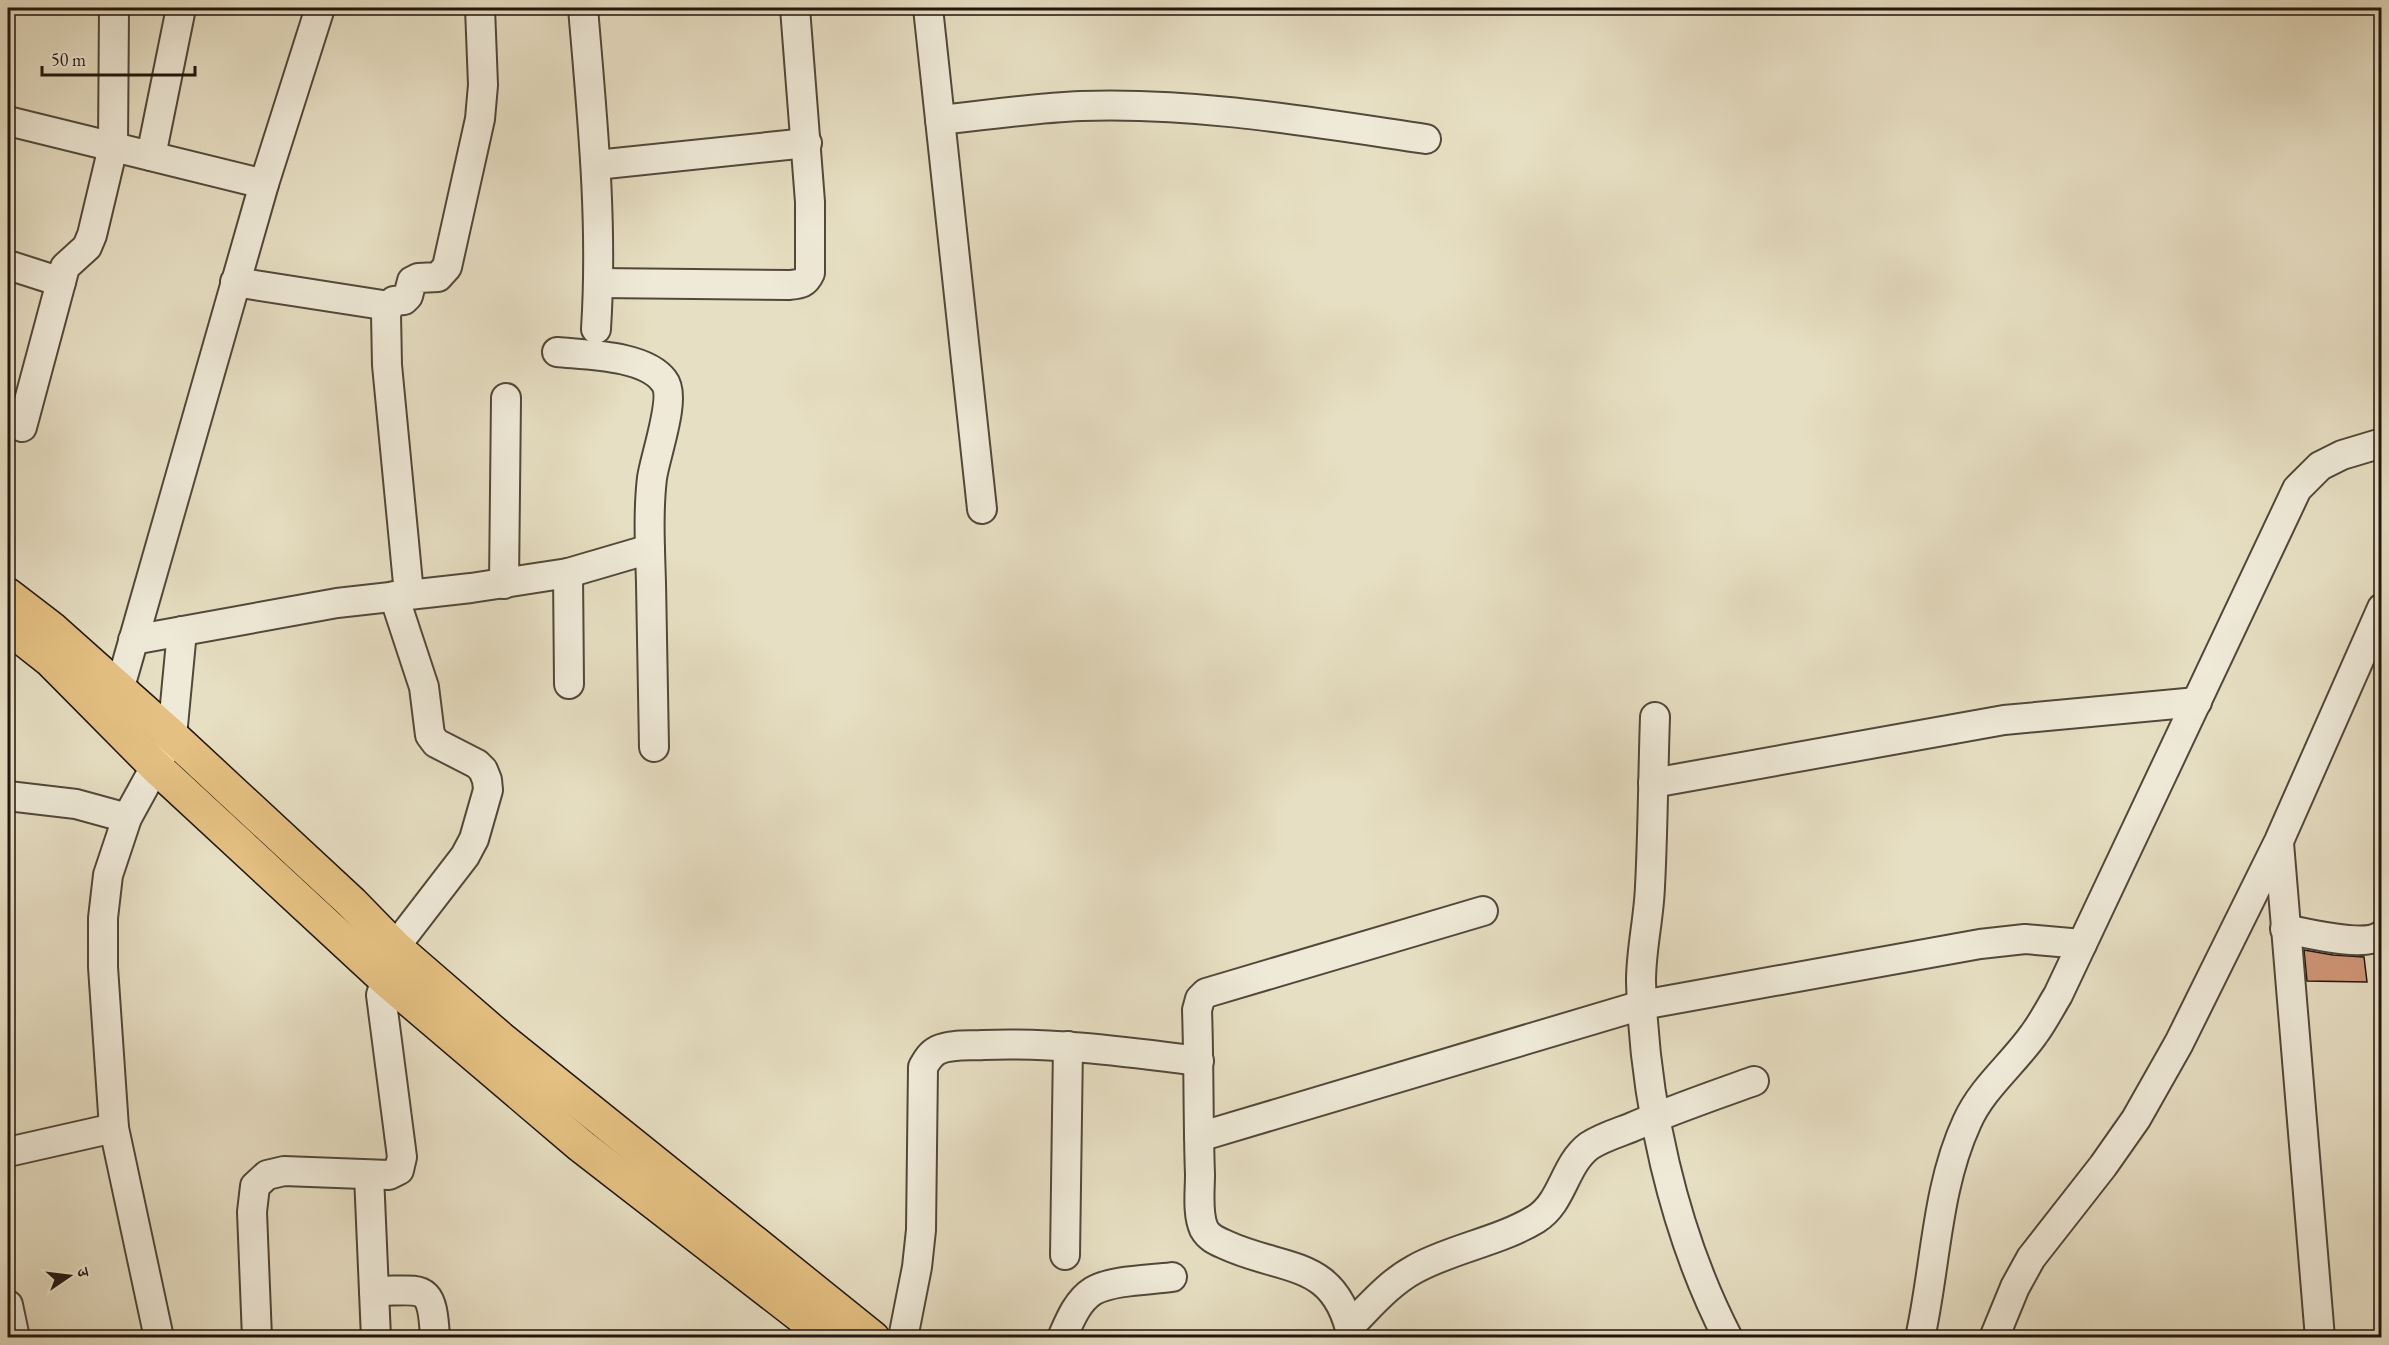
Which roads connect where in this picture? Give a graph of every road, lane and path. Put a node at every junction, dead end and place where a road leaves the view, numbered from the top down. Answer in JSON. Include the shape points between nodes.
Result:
{"nodes":[{"id":1,"x":114,"y":8,"type":"edge"},
{"id":2,"x":181,"y":8,"type":"edge"},
{"id":3,"x":320,"y":8,"type":"edge"},
{"id":4,"x":480,"y":8,"type":"edge"},
{"id":5,"x":583,"y":8,"type":"edge"},
{"id":6,"x":795,"y":8,"type":"edge"},
{"id":7,"x":928,"y":8,"type":"edge"},
{"id":8,"x":940,"y":120,"type":"junction"},
{"id":9,"x":8,"y":121,"type":"edge"},
{"id":10,"x":1425,"y":139,"type":"dead end"},
{"id":11,"x":807,"y":144,"type":"junction"},
{"id":12,"x":112,"y":147,"type":"junction"},
{"id":13,"x":151,"y":156,"type":"junction"},
{"id":14,"x":596,"y":165,"type":"junction"},
{"id":15,"x":264,"y":184,"type":"junction"},
{"id":16,"x":8,"y":265,"type":"edge"},
{"id":17,"x":61,"y":282,"type":"junction"},
{"id":18,"x":236,"y":282,"type":"junction"},
{"id":19,"x":599,"y":283,"type":"junction"},
{"id":20,"x":388,"y":306,"type":"junction"},
{"id":21,"x":596,"y":329,"type":"dead end"},
{"id":22,"x":556,"y":352,"type":"dead end"},
{"id":23,"x":506,"y":398,"type":"dead end"},
{"id":24,"x":22,"y":427,"type":"dead end"},
{"id":25,"x":2382,"y":442,"type":"edge"},
{"id":26,"x":982,"y":509,"type":"dead end"},
{"id":27,"x":650,"y":549,"type":"junction"},
{"id":28,"x":568,"y":573,"type":"junction"},
{"id":29,"x":504,"y":584,"type":"junction"},
{"id":30,"x":8,"y":595,"type":"edge"},
{"id":31,"x":401,"y":595,"type":"junction"},
{"id":32,"x":2382,"y":608,"type":"edge"},
{"id":33,"x":8,"y":627,"type":"edge"},
{"id":34,"x":182,"y":631,"type":"junction"},
{"id":35,"x":133,"y":640,"type":"junction"},
{"id":36,"x":569,"y":684,"type":"dead end"},
{"id":37,"x":120,"y":689,"type":"junction"},
{"id":38,"x":2198,"y":702,"type":"junction"},
{"id":39,"x":1655,"y":717,"type":"dead end"},
{"id":40,"x":110,"y":721,"type":"junction"},
{"id":41,"x":172,"y":736,"type":"junction"},
{"id":42,"x":654,"y":747,"type":"dead end"},
{"id":43,"x":156,"y":767,"type":"junction"},
{"id":44,"x":1653,"y":783,"type":"junction"},
{"id":45,"x":8,"y":796,"type":"edge"},
{"id":46,"x":127,"y":818,"type":"junction"},
{"id":47,"x":2279,"y":841,"type":"junction"},
{"id":48,"x":1483,"y":911,"type":"dead end"},
{"id":49,"x":2285,"y":929,"type":"junction"},
{"id":50,"x":2382,"y":936,"type":"edge"},
{"id":51,"x":2082,"y":944,"type":"junction"},
{"id":52,"x":395,"y":947,"type":"junction"},
{"id":53,"x":385,"y":979,"type":"junction"},
{"id":54,"x":1642,"y":1005,"type":"junction"},
{"id":55,"x":1068,"y":1046,"type":"junction"},
{"id":56,"x":1199,"y":1061,"type":"junction"},
{"id":57,"x":1754,"y":1081,"type":"dead end"},
{"id":58,"x":1656,"y":1117,"type":"junction"},
{"id":59,"x":114,"y":1128,"type":"junction"},
{"id":60,"x":1199,"y":1137,"type":"junction"},
{"id":61,"x":8,"y":1152,"type":"edge"},
{"id":62,"x":369,"y":1174,"type":"junction"},
{"id":63,"x":1065,"y":1255,"type":"dead end"},
{"id":64,"x":1172,"y":1277,"type":"dead end"},
{"id":65,"x":374,"y":1291,"type":"junction"},
{"id":66,"x":1351,"y":1332,"type":"edge"},
{"id":67,"x":159,"y":1338,"type":"edge"},
{"id":68,"x":257,"y":1338,"type":"edge"},
{"id":69,"x":376,"y":1338,"type":"edge"},
{"id":70,"x":435,"y":1338,"type":"edge"},
{"id":71,"x":829,"y":1338,"type":"edge"},
{"id":72,"x":873,"y":1338,"type":"edge"},
{"id":73,"x":903,"y":1338,"type":"edge"},
{"id":74,"x":1062,"y":1338,"type":"edge"},
{"id":75,"x":1728,"y":1338,"type":"edge"},
{"id":76,"x":1920,"y":1338,"type":"edge"},
{"id":77,"x":1994,"y":1338,"type":"edge"},
{"id":78,"x":2320,"y":1338,"type":"edge"}],
"edges":[{"from":1,"to":12,"type":"street"},
{"from":2,"to":13,"type":"street"},
{"from":3,"to":15,"type":"street"},
{"from":4,"to":20,"type":"street","via":[[480,119],[447,267],[438,277],[412,281],[408,296]]},
{"from":5,"to":14,"type":"street"},
{"from":6,"to":11,"type":"street"},
{"from":7,"to":8,"type":"street"},
{"from":8,"to":10,"type":"street","via":[[1081,106],[1183,108]]},
{"from":8,"to":26,"type":"street"},
{"from":9,"to":12,"type":"street"},
{"from":11,"to":14,"type":"street"},
{"from":11,"to":19,"type":"street","via":[[811,243],[806,281],[789,285]]},
{"from":12,"to":13,"type":"street"},
{"from":12,"to":17,"type":"street","via":[[92,235],[87,247],[65,267]]},
{"from":13,"to":15,"type":"street"},
{"from":14,"to":19,"type":"street"},
{"from":15,"to":18,"type":"street"},
{"from":16,"to":17,"type":"street"},
{"from":17,"to":24,"type":"street"},
{"from":18,"to":20,"type":"street"},
{"from":18,"to":35,"type":"street"},
{"from":19,"to":21,"type":"street"},
{"from":20,"to":31,"type":"street","via":[[387,365]]},
{"from":22,"to":27,"type":"street","via":[[631,362],[653,371],[669,390],[652,479]]},
{"from":23,"to":29,"type":"street"},
{"from":25,"to":38,"type":"street","via":[[2320,466],[2297,489]]},
{"from":27,"to":28,"type":"street"},
{"from":27,"to":42,"type":"street"},
{"from":28,"to":29,"type":"street"},
{"from":28,"to":36,"type":"street"},
{"from":29,"to":31,"type":"street"},
{"from":30,"to":37,"type":"main road"},
{"from":31,"to":34,"type":"street"},
{"from":31,"to":52,"type":"street","via":[[424,687],[430,735],[436,743],[477,764],[483,770],[488,790],[465,856]]},
{"from":32,"to":47,"type":"street"},
{"from":33,"to":40,"type":"main road","via":[[50,660]]},
{"from":34,"to":35,"type":"street"},
{"from":34,"to":41,"type":"street"},
{"from":35,"to":37,"type":"street"},
{"from":37,"to":40,"type":"street"},
{"from":37,"to":41,"type":"main road"},
{"from":38,"to":44,"type":"street","via":[[2004,720]]},
{"from":38,"to":51,"type":"street"},
{"from":39,"to":44,"type":"street"},
{"from":40,"to":43,"type":"main road"},
{"from":41,"to":43,"type":"street"},
{"from":41,"to":52,"type":"main road"},
{"from":43,"to":46,"type":"street"},
{"from":43,"to":53,"type":"main road"},
{"from":44,"to":54,"type":"street"},
{"from":45,"to":46,"type":"street","via":[[76,804]]},
{"from":46,"to":59,"type":"street","via":[[108,874],[102,918]]},
{"from":47,"to":49,"type":"street"},
{"from":47,"to":77,"type":"street","via":[[2179,1043],[2136,1119],[2031,1258]]},
{"from":48,"to":56,"type":"street","via":[[1206,993],[1197,1010]]},
{"from":49,"to":50,"type":"street","via":[[2359,940]]},
{"from":49,"to":78,"type":"street"},
{"from":51,"to":54,"type":"street","via":[[2025,939],[1980,944]]},
{"from":51,"to":76,"type":"street","via":[[2034,1034],[1986,1091],[1968,1120],[1953,1157],[1942,1203]]},
{"from":52,"to":53,"type":"street"},
{"from":52,"to":72,"type":"main road","via":[[500,1038]]},
{"from":53,"to":62,"type":"street","via":[[381,1008],[402,1157],[399,1170],[388,1175]]},
{"from":53,"to":71,"type":"main road","via":[[580,1145]]},
{"from":54,"to":58,"type":"street"},
{"from":54,"to":60,"type":"street"},
{"from":55,"to":56,"type":"street"},
{"from":55,"to":63,"type":"street"},
{"from":55,"to":73,"type":"street","via":[[956,1046],[928,1057],[923,1067],[921,1230]]},
{"from":56,"to":60,"type":"street"},
{"from":57,"to":58,"type":"street"},
{"from":58,"to":66,"type":"street","via":[[1589,1147],[1579,1156],[1556,1199],[1541,1216],[1519,1229],[1412,1270],[1393,1284]]},
{"from":58,"to":75,"type":"street","via":[[1682,1223],[1711,1304]]},
{"from":59,"to":61,"type":"street"},
{"from":59,"to":67,"type":"street"},
{"from":60,"to":66,"type":"street","via":[[1200,1215],[1210,1238],[1310,1273],[1327,1284],[1340,1301]]},
{"from":62,"to":65,"type":"street"},
{"from":62,"to":68,"type":"street","via":[[284,1171],[267,1175],[255,1186],[252,1212]]},
{"from":64,"to":74,"type":"street","via":[[1105,1286],[1092,1292],[1081,1302]]},
{"from":65,"to":69,"type":"street"},
{"from":65,"to":70,"type":"street","via":[[419,1290],[428,1296]]}]}
